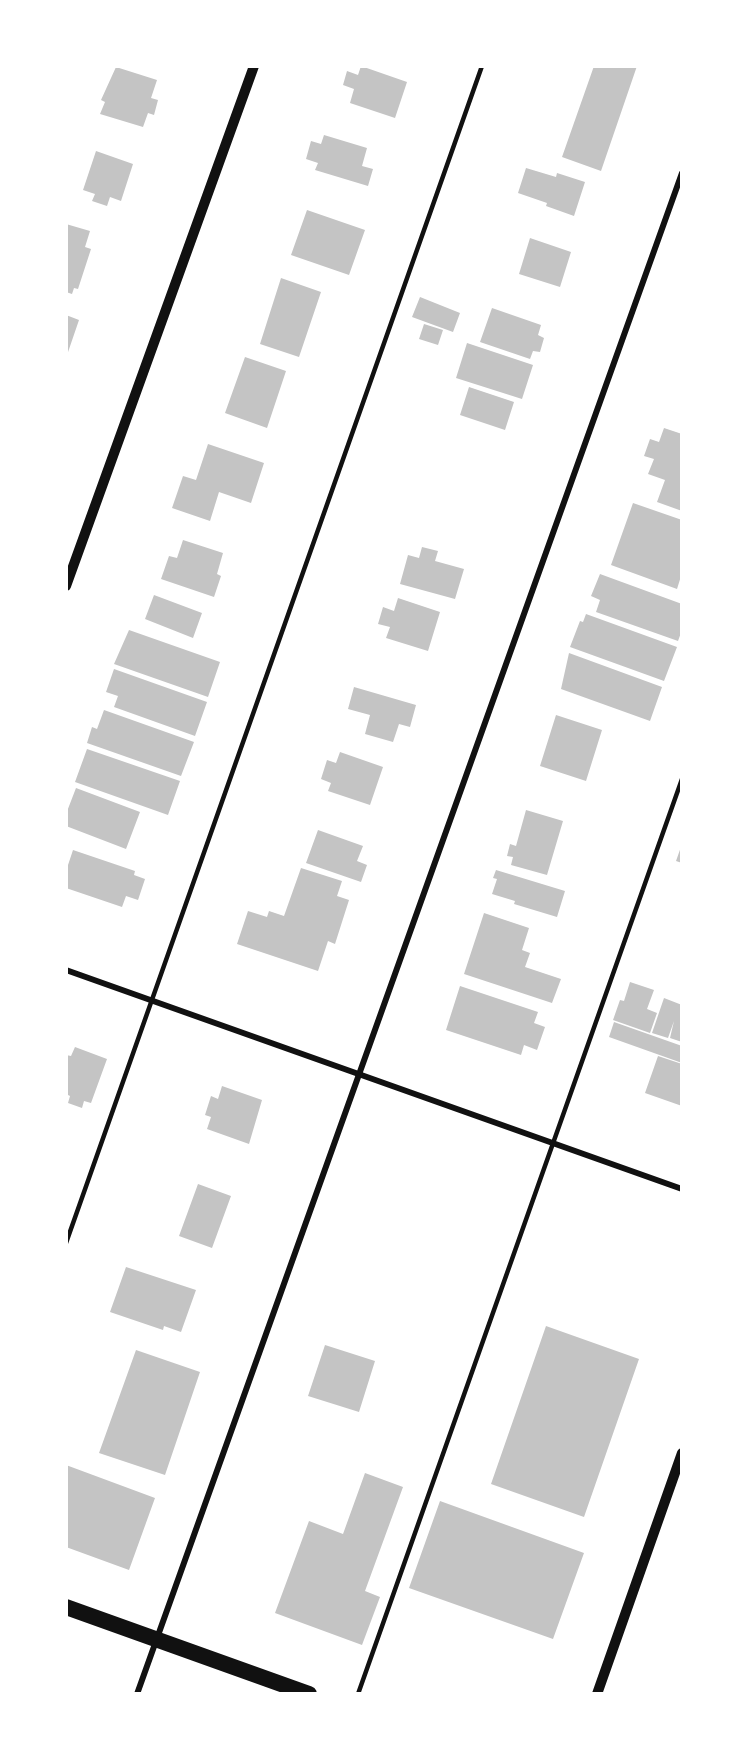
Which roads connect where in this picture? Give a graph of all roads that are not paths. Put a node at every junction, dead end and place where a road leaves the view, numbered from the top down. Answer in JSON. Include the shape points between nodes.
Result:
{"nodes":[{"id":1,"x":254,"y":66,"type":"edge"},
{"id":2,"x":482,"y":66,"type":"edge"},
{"id":3,"x":682,"y":173,"type":"edge"},
{"id":4,"x":66,"y":586,"type":"edge"},
{"id":5,"x":682,"y":779,"type":"edge"},
{"id":6,"x":66,"y":970,"type":"edge"},
{"id":7,"x":152,"y":1001,"type":"junction"},
{"id":8,"x":359,"y":1074,"type":"junction"},
{"id":9,"x":553,"y":1143,"type":"junction"},
{"id":10,"x":682,"y":1189,"type":"edge"},
{"id":11,"x":66,"y":1243,"type":"edge"},
{"id":12,"x":682,"y":1453,"type":"edge"},
{"id":13,"x":66,"y":1607,"type":"edge"},
{"id":14,"x":156,"y":1640,"type":"junction"},
{"id":15,"x":137,"y":1694,"type":"edge"},
{"id":16,"x":309,"y":1694,"type":"edge"},
{"id":17,"x":358,"y":1694,"type":"edge"},
{"id":18,"x":597,"y":1694,"type":"edge"}],
"edges":[{"from":1,"to":4,"type":"street"},
{"from":2,"to":7,"type":"lane"},
{"from":3,"to":8,"type":"street"},
{"from":5,"to":9,"type":"lane"},
{"from":6,"to":7,"type":"street"},
{"from":7,"to":8,"type":"street"},
{"from":7,"to":11,"type":"lane"},
{"from":8,"to":9,"type":"street"},
{"from":8,"to":14,"type":"street"},
{"from":9,"to":10,"type":"street"},
{"from":9,"to":17,"type":"lane"},
{"from":12,"to":18,"type":"street"},
{"from":13,"to":14,"type":"highway"},
{"from":14,"to":15,"type":"street"},
{"from":14,"to":16,"type":"highway"}]}
